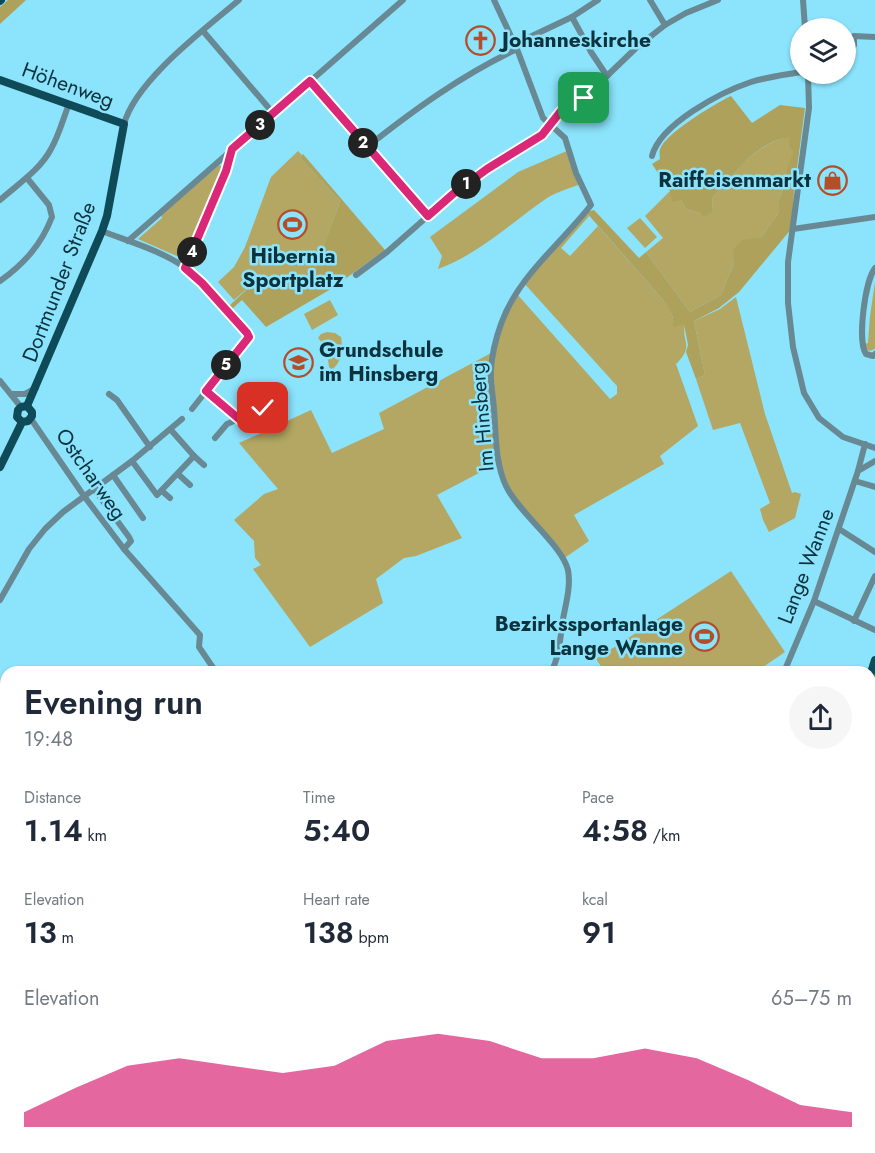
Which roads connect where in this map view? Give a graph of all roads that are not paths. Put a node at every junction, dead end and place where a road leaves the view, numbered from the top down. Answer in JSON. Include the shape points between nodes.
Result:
{"nodes":[{"id":1,"x":239,"y":0,"type":"edge"},
{"id":2,"x":403,"y":0,"type":"edge"},
{"id":3,"x":494,"y":0,"type":"edge"},
{"id":4,"x":598,"y":0,"type":"edge"},
{"id":5,"x":650,"y":0,"type":"edge"},
{"id":6,"x":718,"y":0,"type":"edge"},
{"id":7,"x":803,"y":0,"type":"edge"},
{"id":8,"x":572,"y":18,"type":"junction"},
{"id":9,"x":804,"y":18,"type":"edge"},
{"id":10,"x":665,"y":25,"type":"junction"},
{"id":11,"x":203,"y":31,"type":"junction"},
{"id":12,"x":856,"y":36,"type":"edge"},
{"id":13,"x":875,"y":37,"type":"edge"},
{"id":14,"x":516,"y":46,"type":"junction"},
{"id":15,"x":790,"y":74,"type":"edge"},
{"id":16,"x":607,"y":76,"type":"junction"},
{"id":17,"x":0,"y":80,"type":"edge"},
{"id":18,"x":310,"y":81,"type":"junction"},
{"id":19,"x":808,"y":84,"type":"edge"},
{"id":20,"x":69,"y":104,"type":"junction"},
{"id":21,"x":273,"y":113,"type":"junction"},
{"id":22,"x":124,"y":124,"type":"junction"},
{"id":23,"x":550,"y":124,"type":"junction"},
{"id":24,"x":367,"y":147,"type":"junction"},
{"id":25,"x":232,"y":149,"type":"junction"},
{"id":26,"x":652,"y":156,"type":"dead end"},
{"id":27,"x":27,"y":178,"type":"junction"},
{"id":28,"x":0,"y":200,"type":"edge"},
{"id":29,"x":796,"y":211,"type":"junction"},
{"id":30,"x":428,"y":216,"type":"junction"},
{"id":31,"x":875,"y":217,"type":"edge"},
{"id":32,"x":809,"y":226,"type":"junction"},
{"id":33,"x":793,"y":229,"type":"junction"},
{"id":34,"x":102,"y":231,"type":"junction"},
{"id":35,"x":128,"y":241,"type":"junction"},
{"id":36,"x":185,"y":268,"type":"junction"},
{"id":37,"x":875,"y":268,"type":"edge"},
{"id":38,"x":356,"y":275,"type":"dead end"},
{"id":39,"x":0,"y":281,"type":"edge"},
{"id":40,"x":875,"y":354,"type":"edge"},
{"id":41,"x":1,"y":384,"type":"edge"},
{"id":42,"x":36,"y":388,"type":"junction"},
{"id":43,"x":206,"y":391,"type":"junction"},
{"id":44,"x":11,"y":394,"type":"junction"},
{"id":45,"x":109,"y":394,"type":"dead end"},
{"id":46,"x":24,"y":407,"type":"junction"},
{"id":47,"x":263,"y":408,"type":"dead end"},
{"id":48,"x":192,"y":409,"type":"dead end"},
{"id":49,"x":31,"y":419,"type":"junction"},
{"id":50,"x":182,"y":419,"type":"dead end"},
{"id":51,"x":239,"y":419,"type":"junction"},
{"id":52,"x":22,"y":422,"type":"junction"},
{"id":53,"x":171,"y":430,"type":"junction"},
{"id":54,"x":215,"y":438,"type":"dead end"},
{"id":55,"x":866,"y":444,"type":"junction"},
{"id":56,"x":150,"y":447,"type":"junction"},
{"id":57,"x":875,"y":448,"type":"edge"},
{"id":58,"x":195,"y":456,"type":"junction"},
{"id":59,"x":132,"y":461,"type":"junction"},
{"id":60,"x":875,"y":461,"type":"edge"},
{"id":61,"x":204,"y":465,"type":"dead end"},
{"id":62,"x":0,"y":467,"type":"edge"},
{"id":63,"x":858,"y":471,"type":"junction"},
{"id":64,"x":178,"y":474,"type":"junction"},
{"id":65,"x":113,"y":475,"type":"junction"},
{"id":66,"x":855,"y":481,"type":"junction"},
{"id":67,"x":190,"y":485,"type":"dead end"},
{"id":68,"x":875,"y":487,"type":"edge"},
{"id":69,"x":94,"y":489,"type":"junction"},
{"id":70,"x":162,"y":491,"type":"junction"},
{"id":71,"x":84,"y":496,"type":"junction"},
{"id":72,"x":170,"y":498,"type":"dead end"},
{"id":73,"x":143,"y":518,"type":"dead end"},
{"id":74,"x":839,"y":529,"type":"junction"},
{"id":75,"x":124,"y":549,"type":"junction"},
{"id":76,"x":875,"y":552,"type":"edge"},
{"id":77,"x":875,"y":576,"type":"edge"},
{"id":78,"x":0,"y":600,"type":"edge"},
{"id":79,"x":816,"y":602,"type":"dead end"},
{"id":80,"x":854,"y":621,"type":"junction"},
{"id":81,"x":875,"y":630,"type":"edge"},
{"id":82,"x":212,"y":666,"type":"edge"},
{"id":83,"x":552,"y":666,"type":"edge"},
{"id":84,"x":787,"y":666,"type":"edge"}],
"edges":[{"from":1,"to":11,"type":"street","name":"Dortmunder Straße"},
{"from":2,"to":18,"type":"street"},
{"from":3,"to":14,"type":"street"},
{"from":4,"to":8,"type":"street"},
{"from":5,"to":10,"type":"street"},
{"from":6,"to":10,"type":"street"},
{"from":7,"to":9,"type":"street"},
{"from":8,"to":14,"type":"street"},
{"from":8,"to":16,"type":"street"},
{"from":10,"to":16,"type":"street"},
{"from":11,"to":21,"type":"street"},
{"from":11,"to":22,"type":"street","name":"Dortmunder Straße","via":[[150,81]]},
{"from":12,"to":13,"type":"street"},
{"from":14,"to":23,"type":"street","via":[[543,118]]},
{"from":14,"to":24,"type":"street","via":[[445,88]]},
{"from":15,"to":26,"type":"street","via":[[751,82],[713,99],[659,141]]},
{"from":16,"to":23,"type":"street"},
{"from":17,"to":20,"type":"main road","name":"Höhenweg"},
{"from":18,"to":21,"type":"street"},
{"from":18,"to":24,"type":"street"},
{"from":19,"to":29,"type":"street","via":[[809,108]]},
{"from":20,"to":22,"type":"main road","name":"Höhenweg"},
{"from":20,"to":27,"type":"street","via":[[51,149]]},
{"from":21,"to":25,"type":"street"},
{"from":22,"to":34,"type":"main road","name":"Dortmunder Straße"},
{"from":23,"to":30,"type":"street","via":[[542,135],[487,169]]},
{"from":23,"to":83,"type":"street","name":"Im Hinsberg","via":[[565,138],[591,205],[514,296],[500,325],[491,370],[496,444],[503,480],[517,504],[560,554],[567,569],[568,592]]},
{"from":24,"to":30,"type":"street"},
{"from":25,"to":35,"type":"street"},
{"from":25,"to":36,"type":"street"},
{"from":27,"to":28,"type":"street"},
{"from":27,"to":39,"type":"street","via":[[49,205],[52,217],[27,260]]},
{"from":29,"to":32,"type":"street"},
{"from":29,"to":33,"type":"street"},
{"from":30,"to":38,"type":"street"},
{"from":31,"to":32,"type":"street"},
{"from":32,"to":33,"type":"street"},
{"from":33,"to":55,"type":"street","via":[[788,262],[789,323],[804,393],[829,428]]},
{"from":34,"to":35,"type":"street"},
{"from":34,"to":42,"type":"main road","name":"Dortmunder Straße"},
{"from":35,"to":36,"type":"street"},
{"from":36,"to":43,"type":"street","via":[[249,337]]},
{"from":37,"to":40,"type":"street","via":[[867,292],[862,345],[866,354]]},
{"from":41,"to":44,"type":"street"},
{"from":42,"to":44,"type":"street","via":[[26,394]]},
{"from":42,"to":46,"type":"main road","name":"Dortmunder Straße"},
{"from":43,"to":48,"type":"street"},
{"from":43,"to":51,"type":"street"},
{"from":44,"to":46,"type":"street"},
{"from":45,"to":56,"type":"street"},
{"from":46,"to":49,"type":"main road","via":[[32,412]]},
{"from":46,"to":52,"type":"main road","via":[[17,415]]},
{"from":47,"to":51,"type":"street"},
{"from":49,"to":52,"type":"main road"},
{"from":49,"to":71,"type":"street","name":"Ostcharweg"},
{"from":50,"to":53,"type":"street"},
{"from":51,"to":54,"type":"street","via":[[227,424]]},
{"from":52,"to":62,"type":"main road"},
{"from":53,"to":56,"type":"street"},
{"from":53,"to":58,"type":"street"},
{"from":55,"to":57,"type":"street"},
{"from":55,"to":63,"type":"street","name":"Lange Wanne"},
{"from":56,"to":59,"type":"street"},
{"from":58,"to":61,"type":"street"},
{"from":58,"to":64,"type":"street"},
{"from":59,"to":65,"type":"street"},
{"from":59,"to":70,"type":"street","via":[[157,495]]},
{"from":60,"to":63,"type":"street"},
{"from":63,"to":66,"type":"street","name":"Lange Wanne"},
{"from":64,"to":67,"type":"street"},
{"from":64,"to":70,"type":"street"},
{"from":65,"to":69,"type":"street"},
{"from":65,"to":73,"type":"street"},
{"from":66,"to":68,"type":"street"},
{"from":66,"to":74,"type":"street","name":"Lange Wanne"},
{"from":69,"to":71,"type":"street"},
{"from":69,"to":75,"type":"street","name":"Ostcharweg","via":[[131,541]]},
{"from":70,"to":72,"type":"street"},
{"from":71,"to":75,"type":"street","name":"Ostcharweg"},
{"from":71,"to":78,"type":"street","via":[[45,529]]},
{"from":74,"to":76,"type":"street"},
{"from":74,"to":84,"type":"street","name":"Lange Wanne"},
{"from":75,"to":82,"type":"street","name":"Ostcharweg","via":[[200,635],[199,647]]},
{"from":77,"to":80,"type":"street"},
{"from":79,"to":80,"type":"street"},
{"from":80,"to":81,"type":"street"}]}
